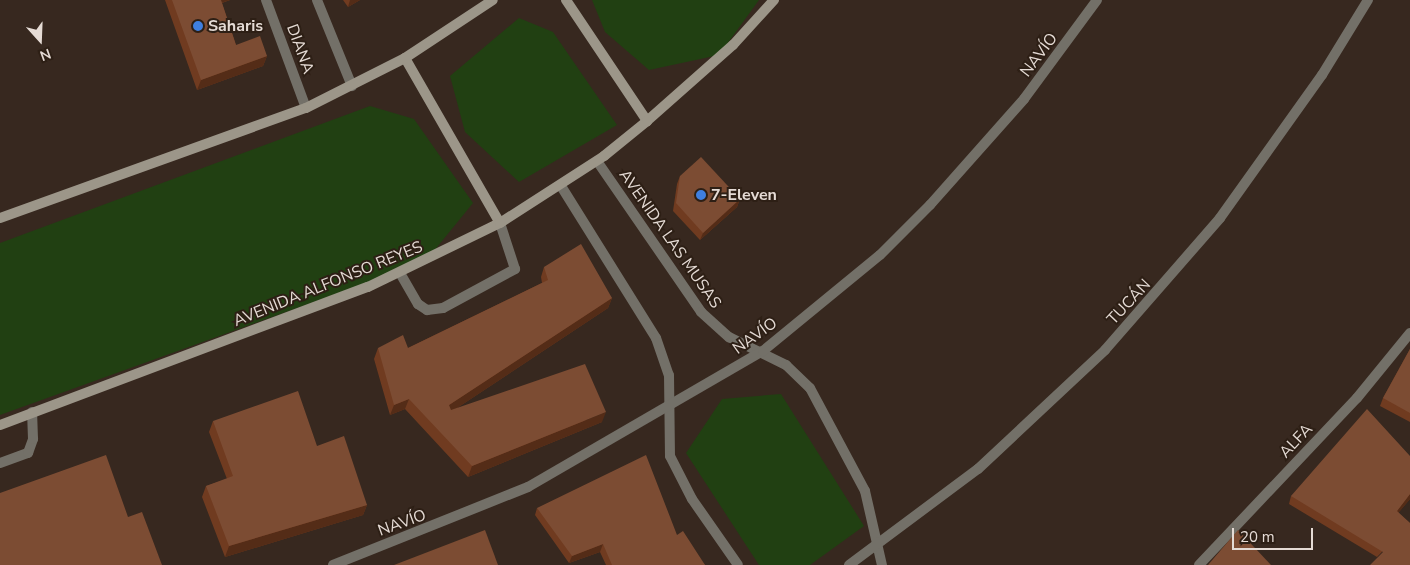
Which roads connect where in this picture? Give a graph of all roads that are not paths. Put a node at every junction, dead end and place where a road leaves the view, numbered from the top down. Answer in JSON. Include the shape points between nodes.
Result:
{"nodes":[{"id":1,"x":266,"y":0,"type":"edge"},
{"id":2,"x":318,"y":0,"type":"edge"},
{"id":3,"x":493,"y":0,"type":"edge"},
{"id":4,"x":566,"y":0,"type":"edge"},
{"id":5,"x":774,"y":0,"type":"edge"},
{"id":6,"x":1098,"y":0,"type":"edge"},
{"id":7,"x":1368,"y":0,"type":"edge"},
{"id":8,"x":405,"y":58,"type":"junction"},
{"id":9,"x":352,"y":86,"type":"junction"},
{"id":10,"x":306,"y":108,"type":"junction"},
{"id":11,"x":647,"y":121,"type":"junction"},
{"id":12,"x":597,"y":161,"type":"junction"},
{"id":13,"x":560,"y":186,"type":"junction"},
{"id":14,"x":0,"y":218,"type":"edge"},
{"id":15,"x":500,"y":223,"type":"junction"},
{"id":16,"x":400,"y":273,"type":"junction"},
{"id":17,"x":1410,"y":333,"type":"edge"},
{"id":18,"x":763,"y":351,"type":"junction"},
{"id":19,"x":667,"y":409,"type":"junction"},
{"id":20,"x":32,"y":412,"type":"junction"},
{"id":21,"x":0,"y":424,"type":"edge"},
{"id":22,"x":0,"y":463,"type":"edge"},
{"id":23,"x":879,"y":544,"type":"junction"},
{"id":24,"x":333,"y":565,"type":"edge"},
{"id":25,"x":738,"y":565,"type":"edge"},
{"id":26,"x":849,"y":565,"type":"edge"},
{"id":27,"x":882,"y":565,"type":"edge"},
{"id":28,"x":1199,"y":565,"type":"edge"}],
"edges":[{"from":1,"to":10,"type":"street","name":"DIANA"},
{"from":2,"to":9,"type":"street","name":"DIANA"},
{"from":3,"to":8,"type":"main road"},
{"from":4,"to":11,"type":"main road"},
{"from":5,"to":11,"type":"main road","name":"AVENIDA ALFONSO REYES","via":[[733,45]]},
{"from":6,"to":18,"type":"street","name":"NAVÍO","via":[[1024,99],[930,205],[880,254]]},
{"from":7,"to":23,"type":"street","name":"TUCÁN","via":[[1273,148],[1158,293],[1042,412]]},
{"from":8,"to":9,"type":"main road"},
{"from":8,"to":15,"type":"main road"},
{"from":9,"to":10,"type":"main road"},
{"from":10,"to":14,"type":"main road"},
{"from":11,"to":12,"type":"main road","name":"AVENIDA ALFONSO REYES"},
{"from":12,"to":13,"type":"main road","name":"AVENIDA ALFONSO REYES"},
{"from":12,"to":18,"type":"street","name":"AVENIDA LAS MUSAS","via":[[701,312],[730,336]]},
{"from":13,"to":15,"type":"main road","name":"AVENIDA ALFONSO REYES"},
{"from":13,"to":19,"type":"street","via":[[656,338],[669,375]]},
{"from":15,"to":16,"type":"main road","name":"AVENIDA ALFONSO REYES"},
{"from":15,"to":16,"type":"street","via":[[515,269],[444,308],[428,310],[418,304]]},
{"from":16,"to":20,"type":"main road","name":"AVENIDA ALFONSO REYES"},
{"from":17,"to":28,"type":"street","name":"ALFA","via":[[1357,398]]},
{"from":18,"to":19,"type":"street","name":"NAVÍO"},
{"from":18,"to":23,"type":"street","name":"AVENIDA LAS MUSAS","via":[[798,374],[810,388],[865,491]]},
{"from":19,"to":24,"type":"street","name":"NAVÍO","via":[[528,487]]},
{"from":19,"to":25,"type":"street","via":[[670,456],[677,474]]},
{"from":20,"to":21,"type":"main road","name":"AVENIDA ALFONSO REYES"},
{"from":20,"to":22,"type":"street","via":[[33,438],[28,453]]},
{"from":23,"to":26,"type":"street","name":"TUCÁN"},
{"from":23,"to":27,"type":"street","name":"AVENIDA LAS MUSAS"}]}
